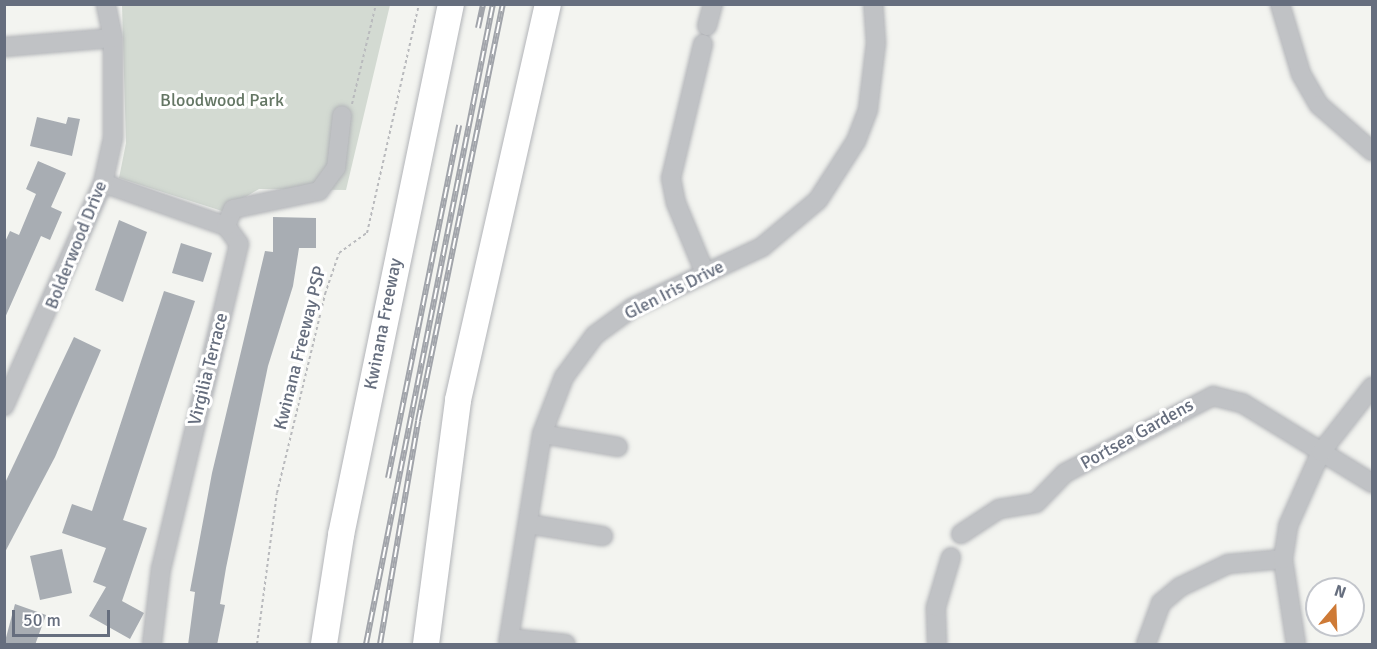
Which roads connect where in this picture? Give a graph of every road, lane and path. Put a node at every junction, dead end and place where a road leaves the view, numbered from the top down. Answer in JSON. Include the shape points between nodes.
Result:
{"nodes":[{"id":1,"x":106,"y":4,"type":"edge"},
{"id":2,"x":376,"y":4,"type":"edge"},
{"id":3,"x":419,"y":4,"type":"edge"},
{"id":4,"x":451,"y":4,"type":"edge"},
{"id":5,"x":548,"y":4,"type":"edge"},
{"id":6,"x":713,"y":4,"type":"edge"},
{"id":7,"x":873,"y":4,"type":"edge"},
{"id":8,"x":1280,"y":4,"type":"edge"},
{"id":9,"x":707,"y":26,"type":"dead end"},
{"id":10,"x":113,"y":38,"type":"junction"},
{"id":11,"x":703,"y":44,"type":"dead end"},
{"id":12,"x":4,"y":47,"type":"edge"},
{"id":13,"x":342,"y":115,"type":"joint"},
{"id":14,"x":1372,"y":151,"type":"edge"},
{"id":15,"x":103,"y":183,"type":"junction"},
{"id":16,"x":225,"y":226,"type":"junction"},
{"id":17,"x":705,"y":273,"type":"junction"},
{"id":18,"x":1372,"y":387,"type":"edge"},
{"id":19,"x":4,"y":406,"type":"edge"},
{"id":20,"x":542,"y":434,"type":"junction"},
{"id":21,"x":618,"y":447,"type":"dead end"},
{"id":22,"x":1321,"y":452,"type":"junction"},
{"id":23,"x":1372,"y":483,"type":"edge"},
{"id":24,"x":528,"y":524,"type":"junction"},
{"id":25,"x":961,"y":534,"type":"dead end"},
{"id":26,"x":603,"y":536,"type":"dead end"},
{"id":27,"x":951,"y":557,"type":"dead end"},
{"id":28,"x":1283,"y":559,"type":"junction"},
{"id":29,"x":509,"y":641,"type":"edge"},
{"id":30,"x":939,"y":644,"type":"edge"},
{"id":31,"x":152,"y":645,"type":"edge"},
{"id":32,"x":257,"y":645,"type":"edge"},
{"id":33,"x":324,"y":645,"type":"edge"},
{"id":34,"x":426,"y":645,"type":"edge"},
{"id":35,"x":566,"y":645,"type":"edge"},
{"id":36,"x":1146,"y":645,"type":"edge"},
{"id":37,"x":1296,"y":645,"type":"edge"}],
"edges":[{"from":1,"to":10,"type":"street","name":"Bolderwood Drive"},
{"from":2,"to":13,"type":"path","via":[[352,105]]},
{"from":3,"to":32,"type":"path","name":"Kwinana Freeway PSP","via":[[366,233],[339,253],[325,294],[278,493]]},
{"from":4,"to":33,"type":"highway","name":"Kwinana Freeway","via":[[341,535]]},
{"from":5,"to":34,"type":"highway","via":[[458,399]]},
{"from":6,"to":9,"type":"street"},
{"from":7,"to":17,"type":"street","name":"Glen Iris Drive","via":[[876,43],[868,109],[837,173],[790,227],[762,247]]},
{"from":8,"to":14,"type":"street","via":[[1301,74],[1319,105]]},
{"from":10,"to":12,"type":"street"},
{"from":10,"to":15,"type":"street","name":"Bolderwood Drive","via":[[113,138]]},
{"from":11,"to":17,"type":"street","via":[[672,165],[673,191]]},
{"from":13,"to":16,"type":"street","via":[[336,168],[319,191],[233,210]]},
{"from":15,"to":16,"type":"street"},
{"from":15,"to":19,"type":"street","name":"Bolderwood Drive"},
{"from":16,"to":31,"type":"street","name":"Virgilia Terrace","via":[[239,244],[237,257],[160,568]]},
{"from":17,"to":20,"type":"street","name":"Glen Iris Drive","via":[[632,308],[596,335],[555,393]]},
{"from":18,"to":22,"type":"street"},
{"from":20,"to":21,"type":"street"},
{"from":20,"to":24,"type":"street","name":"Glen Iris Drive"},
{"from":22,"to":23,"type":"street","name":"Portsea Gardens"},
{"from":22,"to":25,"type":"street","name":"Portsea Gardens","via":[[1242,403],[1213,396],[1065,473],[1036,503],[999,509]]},
{"from":22,"to":28,"type":"street","via":[[1288,526]]},
{"from":24,"to":26,"type":"street"},
{"from":24,"to":29,"type":"street","name":"Glen Iris Drive"},
{"from":27,"to":30,"type":"street","via":[[936,607]]},
{"from":28,"to":36,"type":"street","via":[[1228,564],[1180,587],[1161,603]]},
{"from":28,"to":37,"type":"street"},
{"from":29,"to":35,"type":"street"}]}
